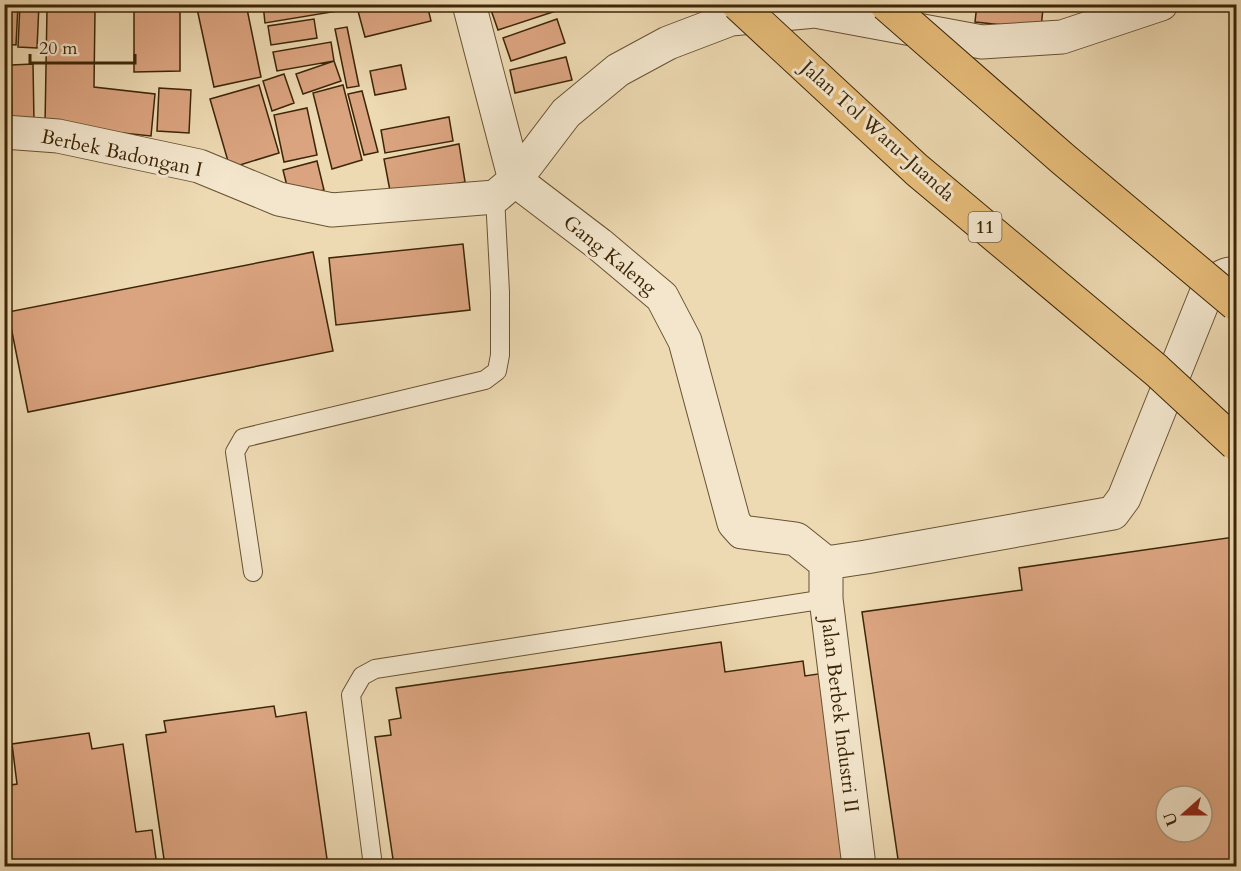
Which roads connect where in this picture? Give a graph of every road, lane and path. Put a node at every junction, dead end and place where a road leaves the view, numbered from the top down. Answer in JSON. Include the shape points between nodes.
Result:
{"nodes":[{"id":1,"x":469,"y":4,"type":"edge"},
{"id":2,"x":738,"y":4,"type":"edge"},
{"id":3,"x":886,"y":4,"type":"edge"},
{"id":4,"x":1161,"y":4,"type":"edge"},
{"id":5,"x":4,"y":132,"type":"edge"},
{"id":6,"x":505,"y":188,"type":"junction"},
{"id":7,"x":1236,"y":279,"type":"edge"},
{"id":8,"x":1236,"y":304,"type":"edge"},
{"id":9,"x":1236,"y":444,"type":"edge"},
{"id":10,"x":826,"y":562,"type":"junction"},
{"id":11,"x":253,"y":572,"type":"dead end"},
{"id":12,"x":826,"y":599,"type":"junction"},
{"id":13,"x":373,"y":867,"type":"edge"},
{"id":14,"x":859,"y":867,"type":"edge"}],
"edges":[{"from":1,"to":6,"type":"street"},
{"from":2,"to":9,"type":"highway","name":"Jalan Tol Waru–Juanda","number":"11","bridge":true,"via":[[917,170],[1156,370]]},
{"from":3,"to":8,"type":"highway","bridge":true},
{"from":4,"to":6,"type":"street","via":[[1062,37],[982,42],[815,11],[731,19],[668,43],[618,70],[566,113]]},
{"from":5,"to":6,"type":"street","name":"Berbek Badongan I","via":[[58,136],[199,166],[279,199],[332,210]]},
{"from":6,"to":10,"type":"street","name":"Gang Kaleng","via":[[598,244],[662,297],[685,341],[734,523],[742,532],[796,539]]},
{"from":6,"to":11,"type":"lane","via":[[497,370],[485,380],[243,438],[235,452]]},
{"from":7,"to":10,"type":"street","via":[[1226,274],[1208,289],[1124,498],[1113,513]]},
{"from":10,"to":12,"type":"street","name":"Jalan Berbek Industri II"},
{"from":12,"to":13,"type":"lane","via":[[375,669],[362,676],[351,695]]},
{"from":12,"to":14,"type":"street","name":"Jalan Berbek Industri II"}]}
